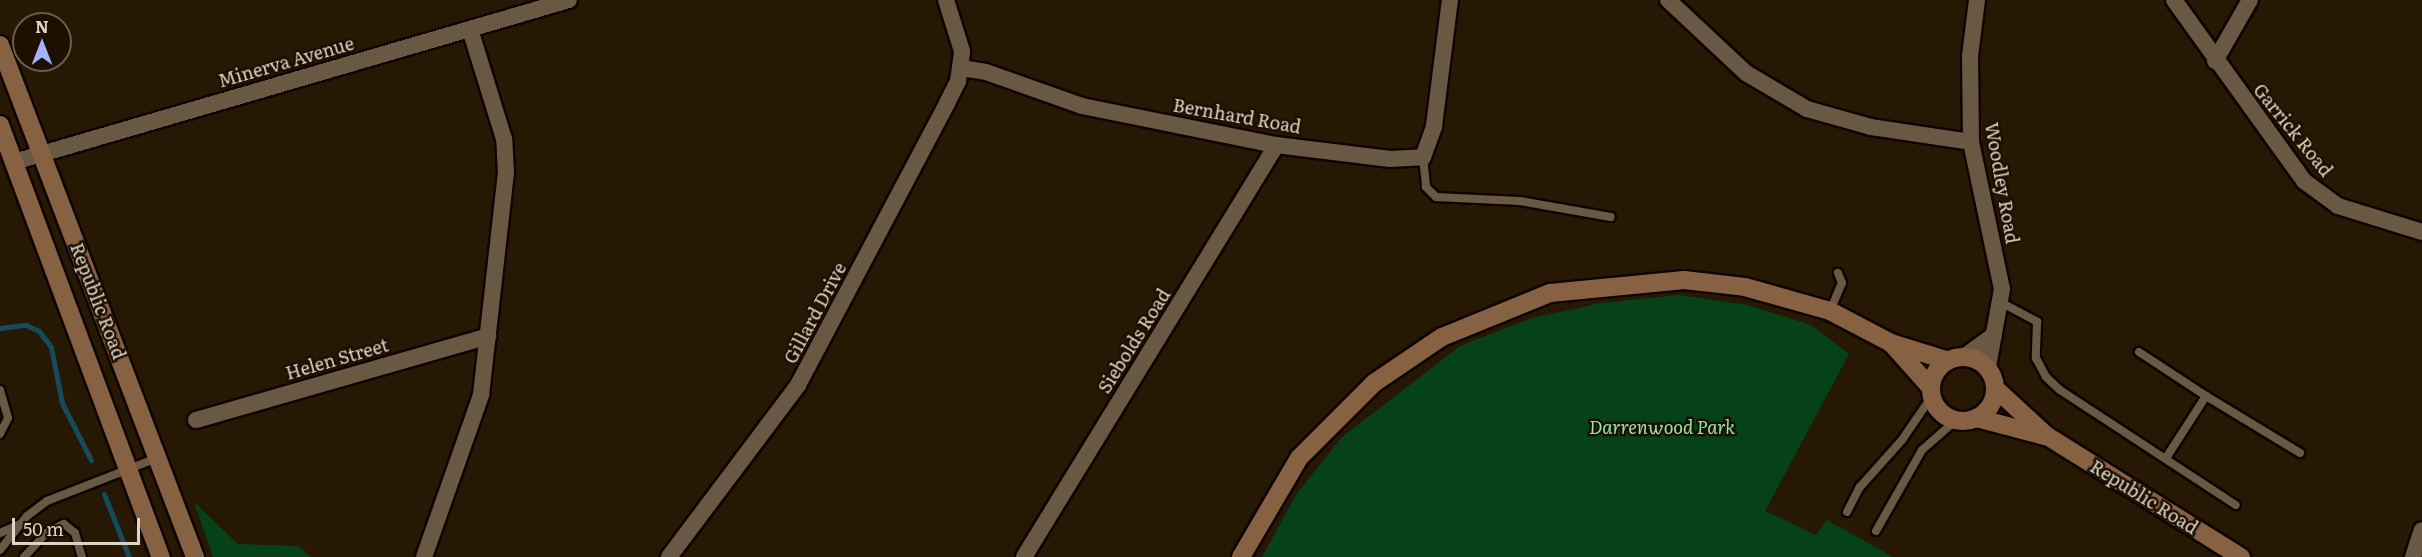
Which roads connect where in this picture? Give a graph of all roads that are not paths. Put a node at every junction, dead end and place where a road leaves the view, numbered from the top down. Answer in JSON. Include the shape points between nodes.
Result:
{"nodes":[{"id":1,"x":569,"y":0,"type":"edge"},
{"id":2,"x":946,"y":0,"type":"edge"},
{"id":3,"x":1450,"y":0,"type":"edge"},
{"id":4,"x":1668,"y":0,"type":"edge"},
{"id":5,"x":1977,"y":0,"type":"edge"},
{"id":6,"x":2174,"y":0,"type":"edge"},
{"id":7,"x":2250,"y":0,"type":"edge"},
{"id":8,"x":470,"y":29,"type":"junction"},
{"id":9,"x":0,"y":45,"type":"edge"},
{"id":10,"x":2216,"y":62,"type":"junction"},
{"id":11,"x":961,"y":68,"type":"junction"},
{"id":12,"x":2,"y":137,"type":"edge"},
{"id":13,"x":1971,"y":142,"type":"junction"},
{"id":14,"x":1276,"y":145,"type":"junction"},
{"id":15,"x":42,"y":154,"type":"junction"},
{"id":16,"x":1423,"y":157,"type":"junction"},
{"id":17,"x":14,"y":162,"type":"junction"},
{"id":18,"x":1611,"y":217,"type":"dead end"},
{"id":19,"x":2422,"y":232,"type":"edge"},
{"id":20,"x":1838,"y":273,"type":"dead end"},
{"id":21,"x":2002,"y":303,"type":"junction"},
{"id":22,"x":1830,"y":311,"type":"junction"},
{"id":23,"x":1994,"y":335,"type":"junction"},
{"id":24,"x":488,"y":336,"type":"junction"},
{"id":25,"x":1891,"y":343,"type":"junction"},
{"id":26,"x":2139,"y":352,"type":"dead end"},
{"id":27,"x":1965,"y":356,"type":"junction"},
{"id":28,"x":1946,"y":360,"type":"junction"},
{"id":29,"x":1988,"y":367,"type":"junction"},
{"id":30,"x":1996,"y":389,"type":"junction"},
{"id":31,"x":0,"y":390,"type":"edge"},
{"id":32,"x":1931,"y":392,"type":"junction"},
{"id":33,"x":2206,"y":396,"type":"junction"},
{"id":34,"x":1977,"y":418,"type":"junction"},
{"id":35,"x":196,"y":420,"type":"dead end"},
{"id":36,"x":1955,"y":420,"type":"junction"},
{"id":37,"x":0,"y":434,"type":"edge"},
{"id":38,"x":2047,"y":436,"type":"junction"},
{"id":39,"x":2300,"y":453,"type":"dead end"},
{"id":40,"x":157,"y":458,"type":"junction"},
{"id":41,"x":2166,"y":458,"type":"junction"},
{"id":42,"x":126,"y":468,"type":"junction"},
{"id":43,"x":2236,"y":505,"type":"dead end"},
{"id":44,"x":1847,"y":512,"type":"dead end"},
{"id":45,"x":20,"y":524,"type":"junction"},
{"id":46,"x":2422,"y":530,"type":"edge"},
{"id":47,"x":1876,"y":531,"type":"dead end"},
{"id":48,"x":0,"y":533,"type":"edge"},
{"id":49,"x":0,"y":550,"type":"edge"},
{"id":50,"x":24,"y":557,"type":"edge"},
{"id":51,"x":82,"y":557,"type":"edge"},
{"id":52,"x":161,"y":557,"type":"edge"},
{"id":53,"x":195,"y":557,"type":"edge"},
{"id":54,"x":424,"y":557,"type":"edge"},
{"id":55,"x":669,"y":557,"type":"edge"},
{"id":56,"x":1024,"y":557,"type":"edge"},
{"id":57,"x":1241,"y":557,"type":"edge"},
{"id":58,"x":2241,"y":557,"type":"edge"},
{"id":59,"x":2413,"y":557,"type":"edge"}],
"edges":[{"from":1,"to":8,"type":"street","name":"Minerva Avenue"},
{"from":2,"to":11,"type":"street","via":[[962,51]]},
{"from":3,"to":16,"type":"street","via":[[1434,126]]},
{"from":4,"to":13,"type":"street","via":[[1746,73],[1807,109],[1871,128]]},
{"from":5,"to":13,"type":"street","name":"Woodley Road","via":[[1970,65]]},
{"from":6,"to":10,"type":"street","name":"Garrick Road"},
{"from":7,"to":10,"type":"street"},
{"from":8,"to":15,"type":"street","name":"Minerva Avenue"},
{"from":8,"to":24,"type":"street","via":[[507,159]]},
{"from":9,"to":15,"type":"main road","name":"Republic Road"},
{"from":10,"to":19,"type":"street","name":"Garrick Road","via":[[2288,161],[2320,195],[2338,206]]},
{"from":11,"to":14,"type":"street","name":"Bernhard Road","via":[[986,72],[1082,106]]},
{"from":11,"to":55,"type":"street","name":"Gillard Drive","via":[[798,385]]},
{"from":12,"to":17,"type":"main road","name":"Republic Road"},
{"from":13,"to":21,"type":"street","name":"Woodley Road"},
{"from":14,"to":16,"type":"street","name":"Bernhard Road","via":[[1390,159]]},
{"from":14,"to":56,"type":"street","name":"Siebolds Road"},
{"from":15,"to":17,"type":"street","name":"Minerva Avenue"},
{"from":15,"to":40,"type":"main road","name":"Republic Road"},
{"from":16,"to":18,"type":"lane","via":[[1426,187],[1436,197],[1520,201]]},
{"from":17,"to":42,"type":"main road","name":"Republic Road"},
{"from":20,"to":22,"type":"lane","via":[[1842,283]]},
{"from":21,"to":23,"type":"street","name":"Woodley Road"},
{"from":21,"to":41,"type":"lane","via":[[2037,322],[2036,358],[2046,377]]},
{"from":22,"to":25,"type":"main road"},
{"from":22,"to":57,"type":"main road","via":[[1745,287],[1684,280],[1550,293],[1489,315],[1408,359],[1335,418],[1278,490]]},
{"from":23,"to":27,"type":"street"},
{"from":23,"to":29,"type":"street","name":"Woodley Road"},
{"from":24,"to":35,"type":"street","name":"Helen Street"},
{"from":24,"to":54,"type":"street","via":[[472,426]]},
{"from":25,"to":28,"type":"main road"},
{"from":25,"to":32,"type":"main road"},
{"from":26,"to":33,"type":"lane"},
{"from":27,"to":28,"type":"main road"},
{"from":27,"to":29,"type":"main road"},
{"from":28,"to":32,"type":"main road","via":[[1937,369]]},
{"from":29,"to":30,"type":"main road"},
{"from":30,"to":34,"type":"main road","via":[[1989,408]]},
{"from":30,"to":38,"type":"main road","name":"Republic Road"},
{"from":31,"to":37,"type":"lane","via":[[8,418]]},
{"from":32,"to":36,"type":"main road","via":[[1943,415]]},
{"from":32,"to":44,"type":"lane","via":[[1902,440],[1860,487]]},
{"from":33,"to":39,"type":"lane"},
{"from":33,"to":41,"type":"lane"},
{"from":34,"to":36,"type":"main road"},
{"from":34,"to":38,"type":"main road","name":"Republic Road"},
{"from":36,"to":47,"type":"lane","via":[[1922,450]]},
{"from":38,"to":58,"type":"main road","name":"Republic Road"},
{"from":40,"to":42,"type":"lane"},
{"from":40,"to":53,"type":"main road","name":"Republic Road"},
{"from":41,"to":43,"type":"lane"},
{"from":42,"to":45,"type":"lane","via":[[65,492]]},
{"from":42,"to":52,"type":"main road","name":"Republic Road"},
{"from":45,"to":48,"type":"lane"},
{"from":45,"to":49,"type":"lane"},
{"from":46,"to":59,"type":"street"},
{"from":50,"to":51,"type":"lane","via":[[46,533],[64,524],[75,533]]}]}
